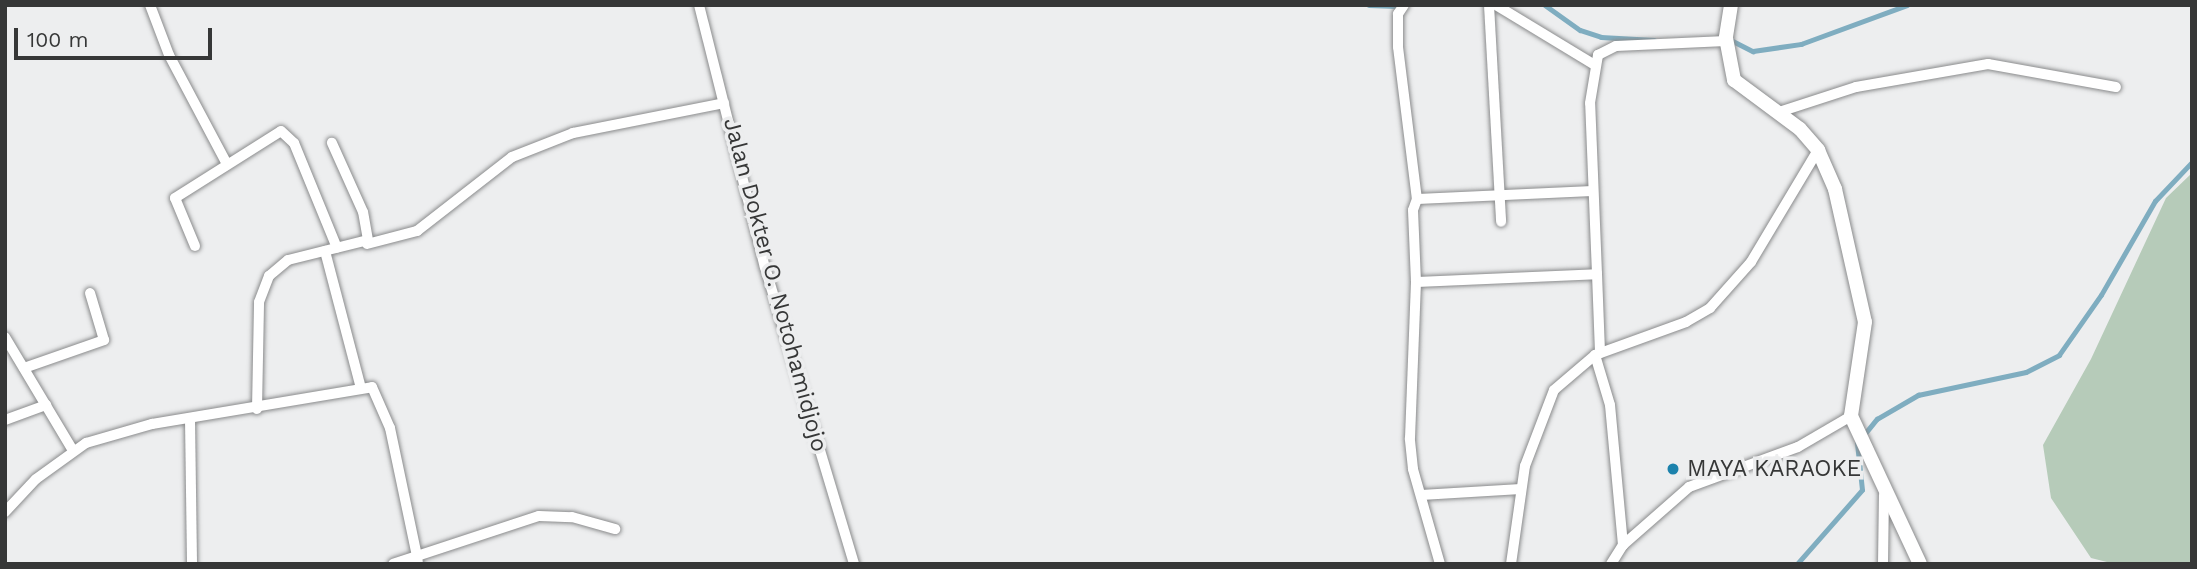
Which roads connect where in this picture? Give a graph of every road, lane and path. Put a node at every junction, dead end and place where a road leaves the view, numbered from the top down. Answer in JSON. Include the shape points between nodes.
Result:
{"nodes":[{"id":1,"x":150,"y":5,"type":"edge"},
{"id":2,"x":699,"y":5,"type":"edge"},
{"id":3,"x":1404,"y":5,"type":"edge"},
{"id":4,"x":1489,"y":5,"type":"edge"},
{"id":5,"x":1496,"y":5,"type":"edge"},
{"id":6,"x":1731,"y":5,"type":"edge"},
{"id":7,"x":1726,"y":39,"type":"junction"},
{"id":8,"x":1593,"y":64,"type":"junction"},
{"id":9,"x":2116,"y":87,"type":"dead end"},
{"id":10,"x":724,"y":103,"type":"junction"},
{"id":11,"x":1779,"y":112,"type":"junction"},
{"id":12,"x":332,"y":143,"type":"dead end"},
{"id":13,"x":1818,"y":150,"type":"junction"},
{"id":14,"x":227,"y":164,"type":"junction"},
{"id":15,"x":1593,"y":191,"type":"junction"},
{"id":16,"x":1500,"y":197,"type":"junction"},
{"id":17,"x":1417,"y":199,"type":"junction"},
{"id":18,"x":1501,"y":222,"type":"dead end"},
{"id":19,"x":366,"y":244,"type":"junction"},
{"id":20,"x":195,"y":246,"type":"dead end"},
{"id":21,"x":337,"y":248,"type":"junction"},
{"id":22,"x":325,"y":251,"type":"junction"},
{"id":23,"x":1597,"y":274,"type":"junction"},
{"id":24,"x":1416,"y":282,"type":"junction"},
{"id":25,"x":90,"y":293,"type":"dead end"},
{"id":26,"x":5,"y":337,"type":"edge"},
{"id":27,"x":1597,"y":354,"type":"junction"},
{"id":28,"x":24,"y":368,"type":"junction"},
{"id":29,"x":361,"y":388,"type":"junction"},
{"id":30,"x":46,"y":405,"type":"junction"},
{"id":31,"x":257,"y":409,"type":"junction"},
{"id":32,"x":1851,"y":416,"type":"junction"},
{"id":33,"x":190,"y":419,"type":"junction"},
{"id":34,"x":5,"y":420,"type":"edge"},
{"id":35,"x":72,"y":449,"type":"junction"},
{"id":36,"x":1521,"y":489,"type":"junction"},
{"id":37,"x":1421,"y":495,"type":"junction"},
{"id":38,"x":1884,"y":495,"type":"junction"},
{"id":39,"x":5,"y":512,"type":"edge"},
{"id":40,"x":615,"y":529,"type":"dead end"},
{"id":41,"x":1623,"y":545,"type":"junction"},
{"id":42,"x":418,"y":560,"type":"edge"},
{"id":43,"x":191,"y":564,"type":"edge"},
{"id":44,"x":393,"y":564,"type":"edge"},
{"id":45,"x":854,"y":564,"type":"edge"},
{"id":46,"x":1440,"y":564,"type":"edge"},
{"id":47,"x":1511,"y":564,"type":"edge"},
{"id":48,"x":1611,"y":564,"type":"edge"},
{"id":49,"x":1883,"y":564,"type":"edge"},
{"id":50,"x":1920,"y":564,"type":"edge"}],
"edges":[{"from":1,"to":14,"type":"street","via":[[169,55]]},
{"from":2,"to":10,"type":"street","name":"Jalan Dokter O. Notohamidjojo"},
{"from":3,"to":17,"type":"street","via":[[1398,14],[1398,47]]},
{"from":4,"to":16,"type":"street"},
{"from":5,"to":8,"type":"street"},
{"from":6,"to":7,"type":"street"},
{"from":7,"to":8,"type":"street","via":[[1616,46],[1598,55]]},
{"from":7,"to":11,"type":"street","via":[[1734,80]]},
{"from":8,"to":15,"type":"street"},
{"from":9,"to":11,"type":"street","via":[[1988,64],[1856,87]]},
{"from":10,"to":19,"type":"street","via":[[573,132],[512,157],[417,232]]},
{"from":10,"to":45,"type":"street","name":"Jalan Dokter O. Notohamidjojo","via":[[765,267]]},
{"from":11,"to":13,"type":"street"},
{"from":12,"to":19,"type":"street","via":[[362,212]]},
{"from":13,"to":27,"type":"street","via":[[1751,262],[1710,308],[1686,322]]},
{"from":13,"to":32,"type":"street","via":[[1835,189],[1863,300],[1865,322]]},
{"from":14,"to":20,"type":"street","via":[[175,198]]},
{"from":14,"to":21,"type":"street","via":[[262,140],[281,131],[287,135]]},
{"from":15,"to":16,"type":"street"},
{"from":15,"to":23,"type":"street"},
{"from":16,"to":17,"type":"street"},
{"from":16,"to":18,"type":"street"},
{"from":17,"to":24,"type":"street","via":[[1413,210]]},
{"from":19,"to":21,"type":"street"},
{"from":21,"to":22,"type":"street"},
{"from":22,"to":29,"type":"street"},
{"from":22,"to":31,"type":"street","via":[[282,264],[264,285],[256,343]]},
{"from":23,"to":24,"type":"street"},
{"from":23,"to":27,"type":"street"},
{"from":24,"to":37,"type":"street","via":[[1409,416],[1413,469]]},
{"from":25,"to":28,"type":"street","via":[[104,340]]},
{"from":26,"to":28,"type":"street"},
{"from":27,"to":36,"type":"street","via":[[1563,379],[1544,407]]},
{"from":27,"to":41,"type":"street","via":[[1610,405]]},
{"from":28,"to":30,"type":"street"},
{"from":29,"to":31,"type":"street"},
{"from":29,"to":42,"type":"street","via":[[374,388],[383,406]]},
{"from":30,"to":34,"type":"street"},
{"from":30,"to":35,"type":"street"},
{"from":31,"to":33,"type":"street"},
{"from":32,"to":38,"type":"street"},
{"from":32,"to":41,"type":"street","via":[[1798,447],[1689,487]]},
{"from":33,"to":35,"type":"street","via":[[129,430]]},
{"from":33,"to":43,"type":"street"},
{"from":35,"to":39,"type":"street"},
{"from":36,"to":37,"type":"street"},
{"from":36,"to":47,"type":"street"},
{"from":37,"to":46,"type":"street"},
{"from":38,"to":49,"type":"street"},
{"from":38,"to":50,"type":"street"},
{"from":40,"to":42,"type":"street","via":[[572,517],[538,516]]},
{"from":41,"to":48,"type":"street"},
{"from":42,"to":44,"type":"street"}]}
